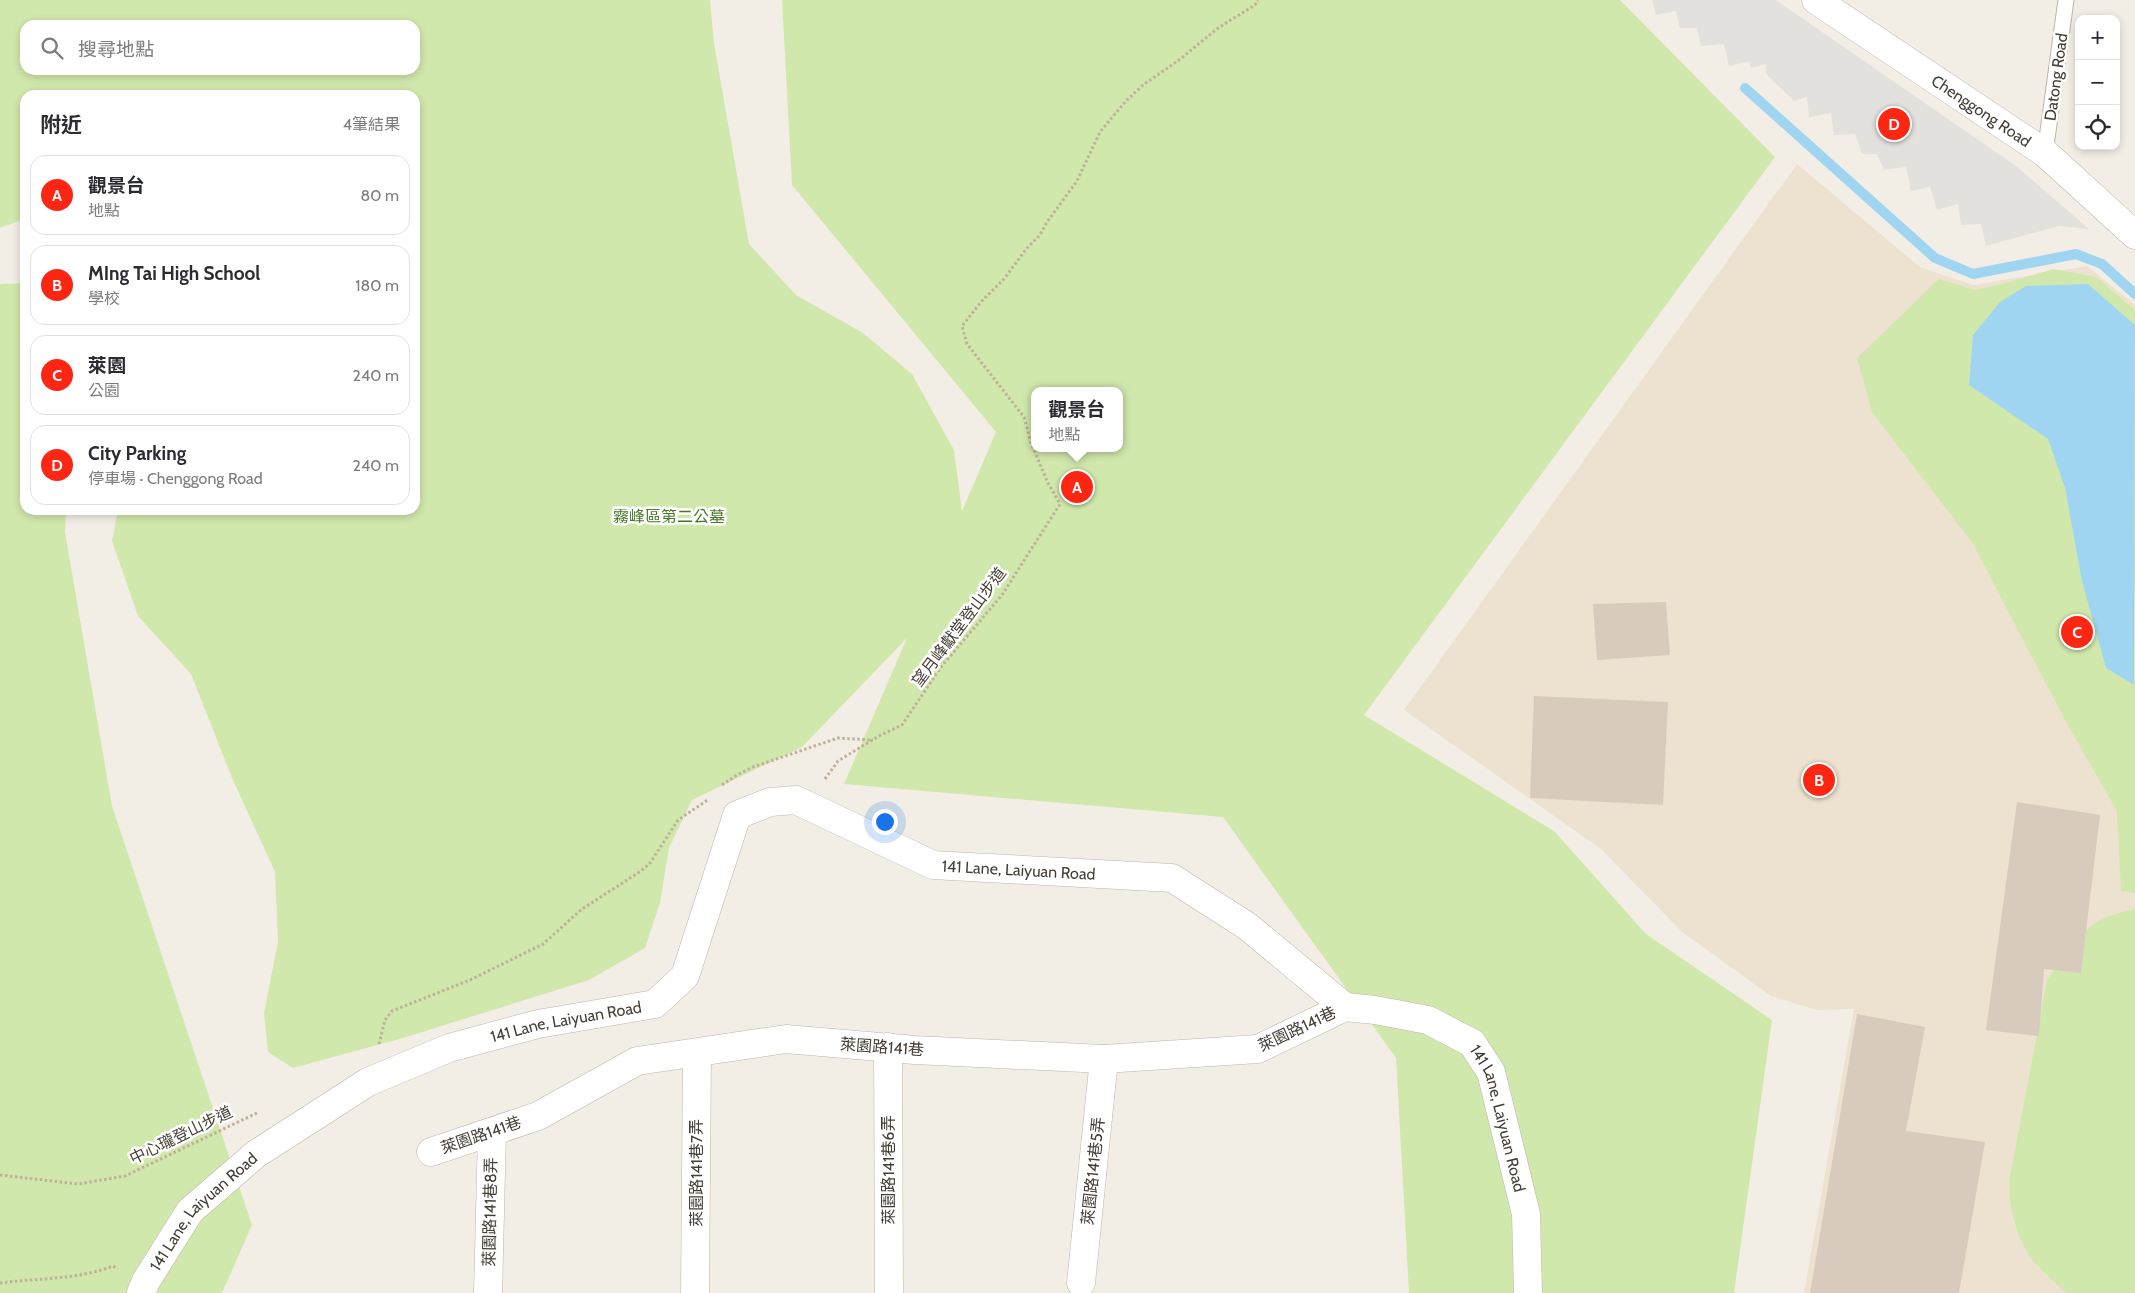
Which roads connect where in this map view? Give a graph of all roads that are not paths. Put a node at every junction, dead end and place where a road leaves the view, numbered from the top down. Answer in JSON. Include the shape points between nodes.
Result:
{"nodes":[{"id":1,"x":1816,"y":0,"type":"edge"},
{"id":2,"x":2066,"y":0,"type":"edge"},
{"id":3,"x":2045,"y":153,"type":"junction"},
{"id":4,"x":2135,"y":235,"type":"edge"},
{"id":5,"x":1344,"y":1007,"type":"junction"},
{"id":6,"x":888,"y":1047,"type":"junction"},
{"id":7,"x":697,"y":1053,"type":"junction"},
{"id":8,"x":1104,"y":1059,"type":"junction"},
{"id":9,"x":492,"y":1132,"type":"junction"},
{"id":10,"x":431,"y":1152,"type":"dead end"},
{"id":11,"x":1081,"y":1283,"type":"dead end"},
{"id":12,"x":144,"y":1287,"type":"edge"},
{"id":13,"x":488,"y":1293,"type":"edge"},
{"id":14,"x":695,"y":1293,"type":"edge"},
{"id":15,"x":889,"y":1293,"type":"edge"},
{"id":16,"x":1528,"y":1293,"type":"edge"}],
"edges":[{"from":1,"to":3,"type":"street","name":"Chenggong Road"},
{"from":2,"to":3,"type":"lane","name":"Datong Road"},
{"from":3,"to":4,"type":"street","name":"Chenggong Road"},
{"from":5,"to":8,"type":"street","name":"萊園路141巷","via":[[1258,1049]]},
{"from":5,"to":12,"type":"street","name":"141 Lane, Laiyuan Road","via":[[1247,926],[1172,878],[934,865],[796,800],[770,802],[737,815],[684,976],[655,1004],[538,1024],[449,1048],[368,1082],[256,1154],[190,1211]]},
{"from":5,"to":16,"type":"street","name":"141 Lane, Laiyuan Road","via":[[1428,1020],[1472,1043],[1491,1072],[1526,1214]]},
{"from":6,"to":7,"type":"street","name":"萊園路141巷","via":[[786,1039]]},
{"from":6,"to":8,"type":"street","name":"萊園路141巷"},
{"from":6,"to":15,"type":"street","name":"萊園路141巷6弄"},
{"from":7,"to":9,"type":"street","name":"萊園路141巷","via":[[637,1062],[538,1116]]},
{"from":7,"to":14,"type":"street","name":"萊園路141巷7弄"},
{"from":8,"to":11,"type":"street","name":"萊園路141巷5弄"},
{"from":9,"to":10,"type":"street","name":"萊園路141巷"},
{"from":9,"to":13,"type":"street","name":"萊園路141巷8弄"}]}
